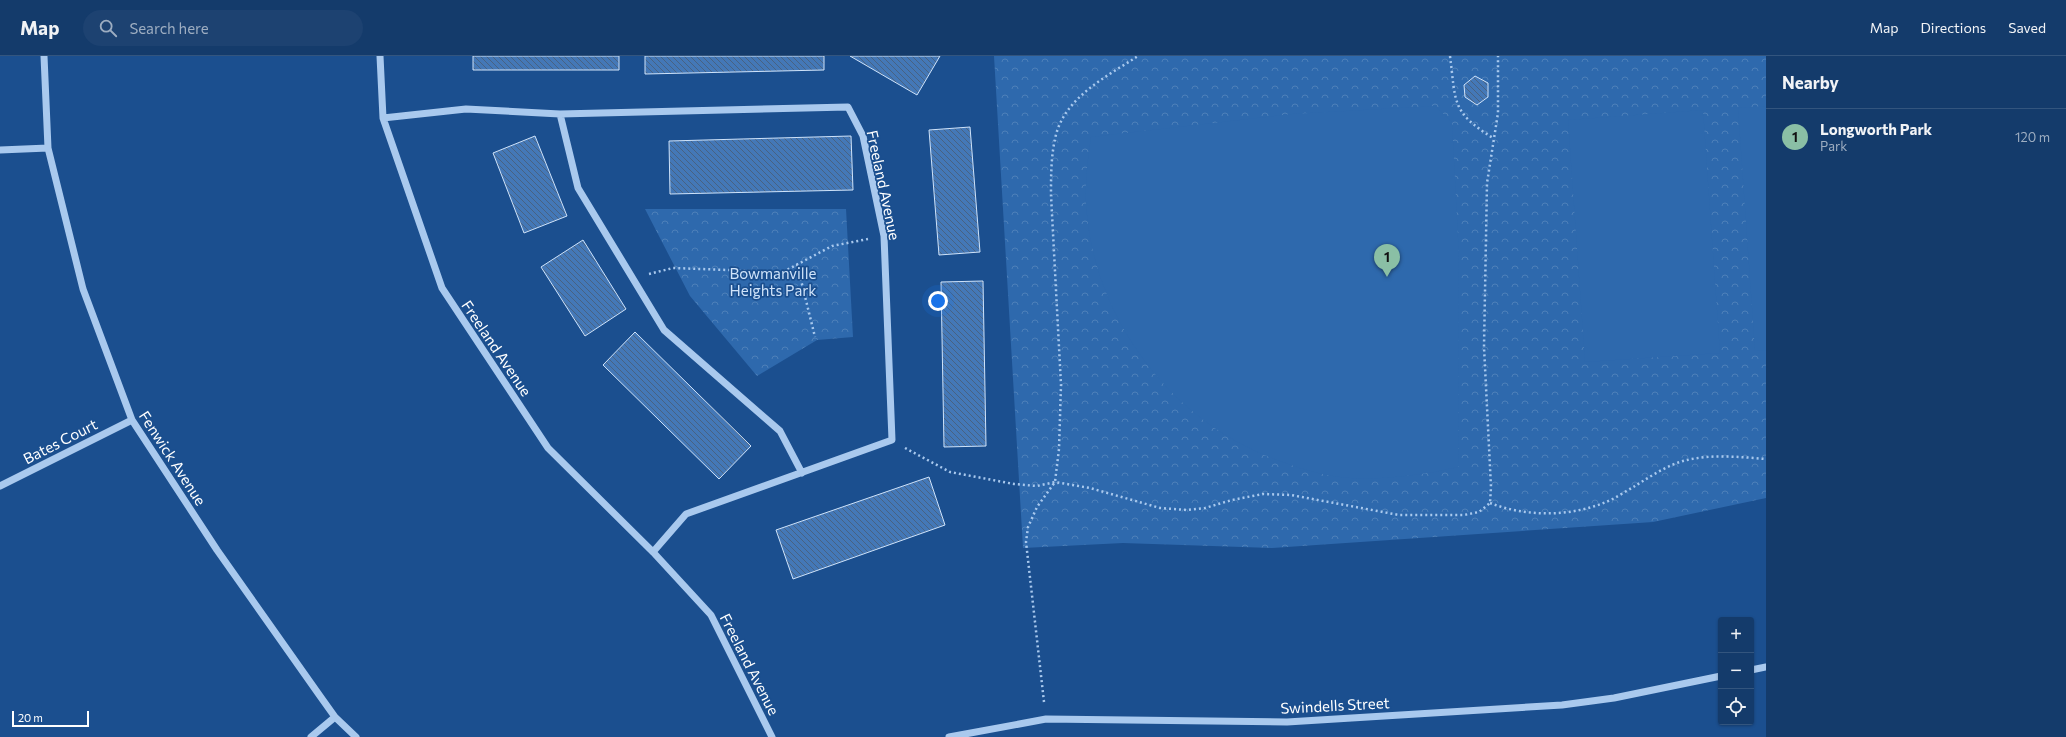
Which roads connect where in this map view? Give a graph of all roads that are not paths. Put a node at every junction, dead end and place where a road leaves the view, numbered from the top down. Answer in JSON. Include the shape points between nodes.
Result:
{"nodes":[{"id":1,"x":44,"y":56,"type":"edge"},
{"id":2,"x":380,"y":56,"type":"edge"},
{"id":3,"x":560,"y":114,"type":"junction"},
{"id":4,"x":383,"y":118,"type":"junction"},
{"id":5,"x":48,"y":148,"type":"junction"},
{"id":6,"x":0,"y":150,"type":"edge"},
{"id":7,"x":132,"y":420,"type":"junction"},
{"id":8,"x":802,"y":473,"type":"junction"},
{"id":9,"x":0,"y":486,"type":"edge"},
{"id":10,"x":653,"y":552,"type":"junction"},
{"id":11,"x":1766,"y":667,"type":"edge"},
{"id":12,"x":1754,"y":669,"type":"edge"},
{"id":13,"x":1718,"y":677,"type":"edge"},
{"id":14,"x":335,"y":717,"type":"junction"},
{"id":15,"x":311,"y":737,"type":"edge"},
{"id":16,"x":356,"y":737,"type":"edge"},
{"id":17,"x":772,"y":737,"type":"edge"},
{"id":18,"x":949,"y":737,"type":"edge"}],
"edges":[{"from":1,"to":5,"type":"street","name":"Fenwick Avenue"},
{"from":2,"to":4,"type":"street","name":"Freeland Avenue"},
{"from":3,"to":4,"type":"street","name":"Freeland Avenue","via":[[466,109]]},
{"from":3,"to":8,"type":"street","via":[[578,188],[664,330],[780,431]]},
{"from":3,"to":8,"type":"street","name":"Freeland Avenue","via":[[848,107],[863,136],[884,236],[892,440]]},
{"from":4,"to":10,"type":"street","name":"Freeland Avenue","via":[[442,288],[548,448]]},
{"from":5,"to":6,"type":"street"},
{"from":5,"to":7,"type":"street","name":"Fenwick Avenue","via":[[83,289]]},
{"from":7,"to":9,"type":"street","name":"Bates Court"},
{"from":7,"to":14,"type":"street","name":"Fenwick Avenue","via":[[217,550]]},
{"from":8,"to":10,"type":"street","via":[[686,514]]},
{"from":10,"to":17,"type":"street","name":"Freeland Avenue","via":[[711,615]]},
{"from":11,"to":12,"type":"street"},
{"from":13,"to":18,"type":"street","name":"Swindells Street","via":[[1614,698],[1562,704],[1287,722],[1046,719]]},
{"from":14,"to":15,"type":"street"},
{"from":14,"to":16,"type":"street","name":"Fenwick Avenue"}]}
